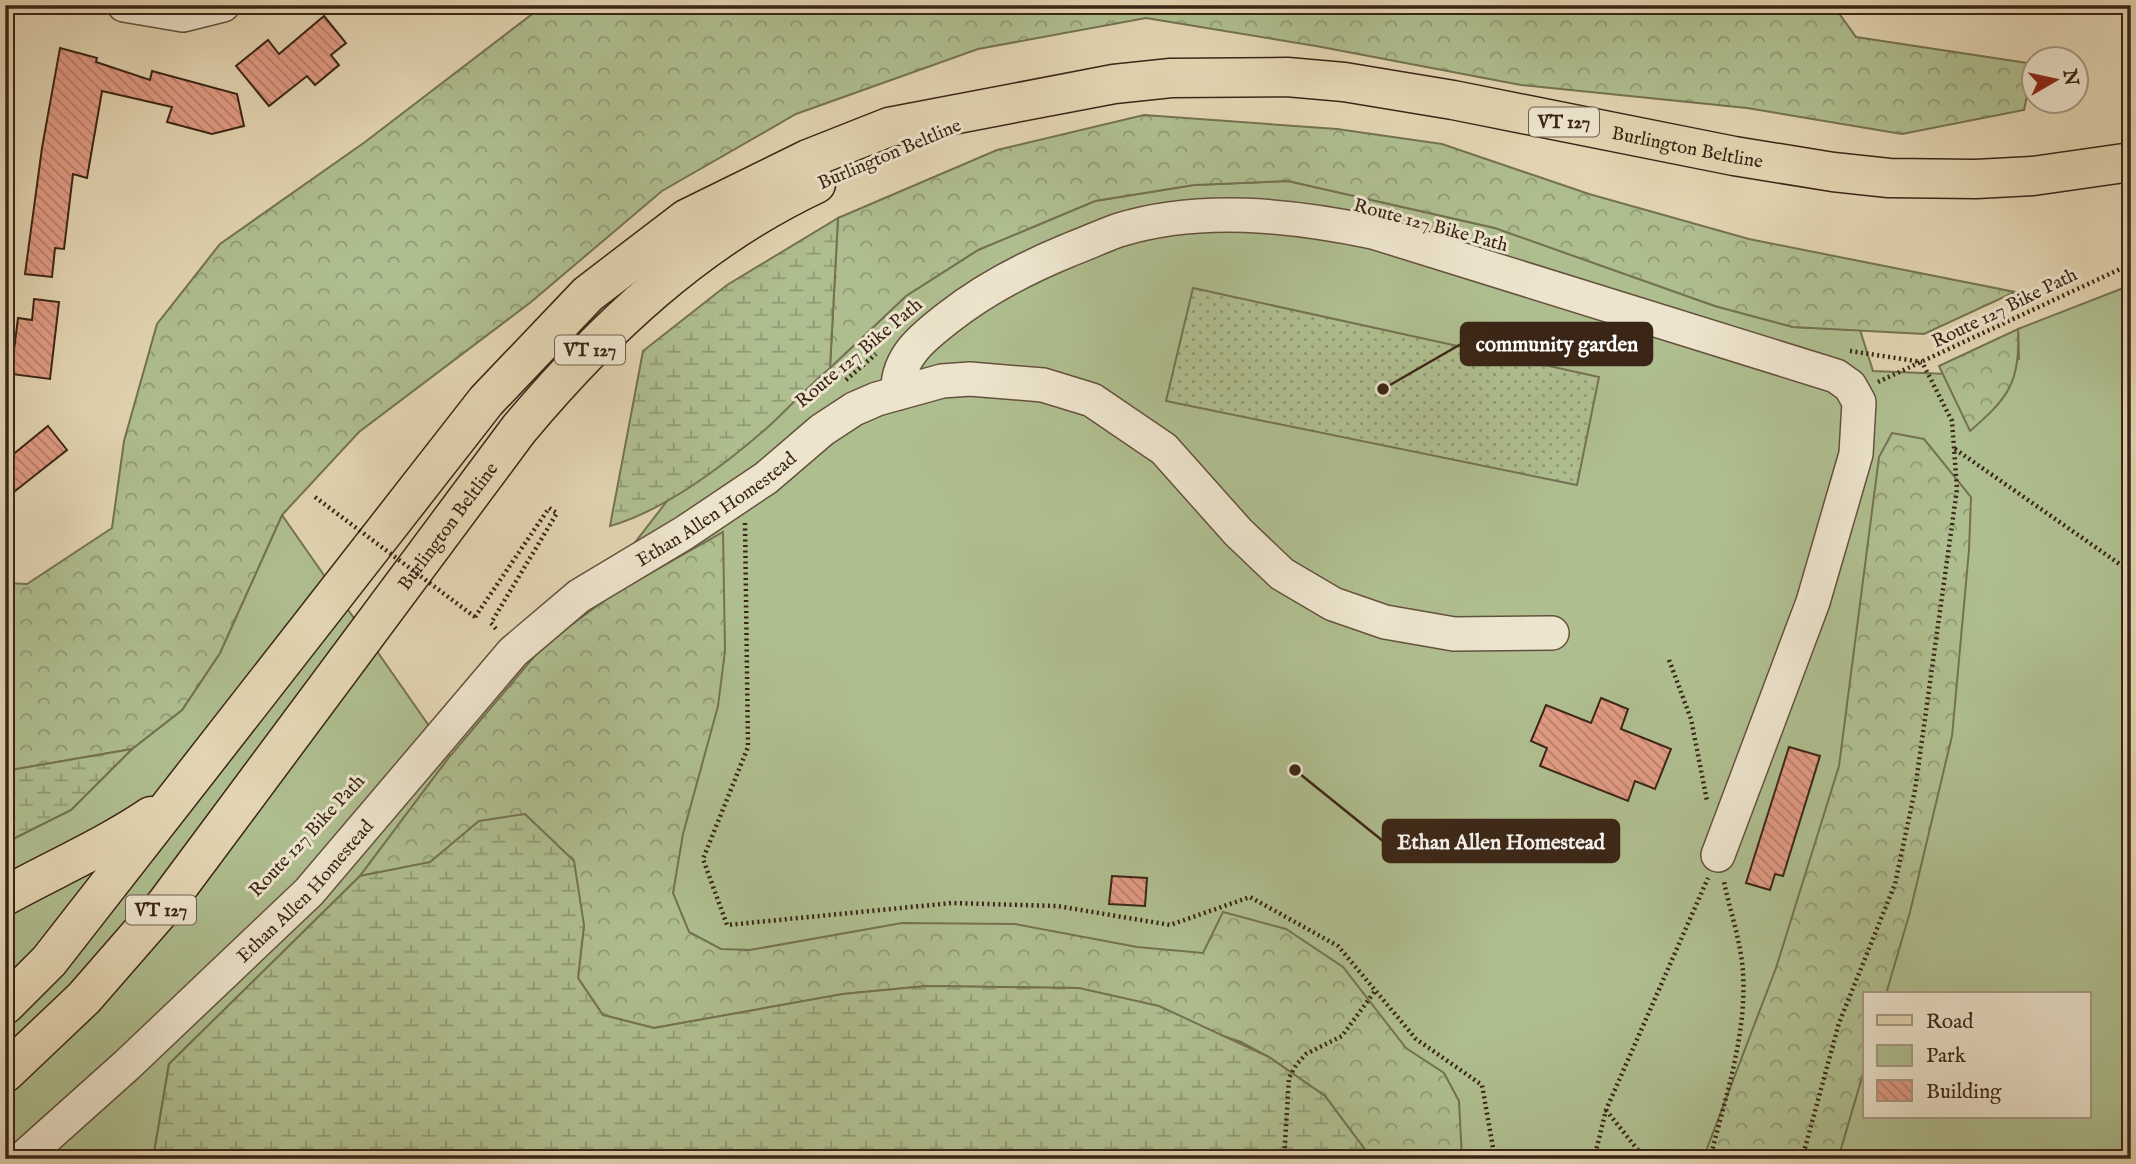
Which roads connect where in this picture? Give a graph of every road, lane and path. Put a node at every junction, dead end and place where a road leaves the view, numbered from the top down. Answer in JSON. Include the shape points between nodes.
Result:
{"nodes":[{"id":1,"x":124,"y":5,"type":"edge"},
{"id":2,"x":223,"y":5,"type":"edge"},
{"id":3,"x":998,"y":106,"type":"junction"},
{"id":4,"x":2131,"y":162,"type":"edge"},
{"id":5,"x":2131,"y":264,"type":"edge"},
{"id":6,"x":886,"y":345,"type":"dead end"},
{"id":7,"x":1841,"y":349,"type":"dead end"},
{"id":8,"x":1922,"y":362,"type":"junction"},
{"id":9,"x":836,"y":389,"type":"dead end"},
{"id":10,"x":898,"y":393,"type":"junction"},
{"id":11,"x":1859,"y":401,"type":"junction"},
{"id":12,"x":1954,"y":448,"type":"junction"},
{"id":13,"x":745,"y":492,"type":"junction"},
{"id":14,"x":315,"y":496,"type":"dead end"},
{"id":15,"x":2131,"y":572,"type":"edge"},
{"id":16,"x":507,"y":626,"type":"dead end"},
{"id":17,"x":1552,"y":633,"type":"dead end"},
{"id":18,"x":499,"y":634,"type":"junction"},
{"id":19,"x":492,"y":641,"type":"dead end"},
{"id":20,"x":1669,"y":660,"type":"dead end"},
{"id":21,"x":173,"y":802,"type":"junction"},
{"id":22,"x":1718,"y":855,"type":"junction"},
{"id":23,"x":5,"y":896,"type":"edge"},
{"id":24,"x":1375,"y":991,"type":"junction"},
{"id":25,"x":5,"y":1005,"type":"edge"},
{"id":26,"x":5,"y":1073,"type":"edge"},
{"id":27,"x":1606,"y":1110,"type":"junction"},
{"id":28,"x":22,"y":1159,"type":"edge"},
{"id":29,"x":1284,"y":1159,"type":"edge"},
{"id":30,"x":1494,"y":1159,"type":"edge"},
{"id":31,"x":1594,"y":1159,"type":"edge"},
{"id":32,"x":1645,"y":1159,"type":"edge"},
{"id":33,"x":1710,"y":1159,"type":"edge"},
{"id":34,"x":1802,"y":1159,"type":"edge"}],
"edges":[{"from":1,"to":2,"type":"street","via":[[183,15]]},
{"from":3,"to":4,"type":"main road","name":"Burlington Beltline","number":"VT 127","via":[[1171,78],[1287,77],[1453,100],[1734,156],[1889,178],[2033,176]]},
{"from":3,"to":21,"type":"main road","name":"Burlington Beltline","number":"VT 127","via":[[889,127],[808,159],[686,219],[588,294],[486,401]]},
{"from":3,"to":26,"type":"main road","name":"Burlington Beltline","number":"VT 127","via":[[781,201],[708,247],[605,335],[519,429],[165,905],[84,998]]},
{"from":5,"to":8,"type":"path","name":"Route 127 Bike Path"},
{"from":6,"to":9,"type":"path","name":"Route 127 Bike Path"},
{"from":7,"to":8,"type":"path","name":"Route 127 Bike Path"},
{"from":8,"to":11,"type":"path","via":[[1884,377]]},
{"from":8,"to":12,"type":"path","via":[[1952,421]]},
{"from":10,"to":11,"type":"street","via":[[897,377],[917,342],[999,281],[1119,230],[1176,218],[1222,215],[1323,222],[1373,232],[1836,376],[1850,386]]},
{"from":10,"to":13,"type":"street","name":"Ethan Allen Homestead","via":[[854,409]]},
{"from":10,"to":17,"type":"street","name":"Ethan Allen Homestead","via":[[943,381],[996,380],[1043,385],[1092,400],[1164,449],[1282,574],[1333,604],[1385,622],[1454,634]]},
{"from":11,"to":22,"type":"street","via":[[1856,454],[1822,570]]},
{"from":12,"to":15,"type":"path"},
{"from":12,"to":34,"type":"path","via":[[1957,489],[1915,790],[1895,884],[1839,1023]]},
{"from":13,"to":24,"type":"path","via":[[748,747],[703,859],[727,925],[952,903],[1057,906],[1170,925],[1250,897],[1338,946]]},
{"from":13,"to":28,"type":"street","name":"Ethan Allen Homestead","via":[[579,596],[513,652],[309,892]]},
{"from":14,"to":18,"type":"path","bridge":true,"via":[[475,617],[549,508],[557,513],[491,623]]},
{"from":16,"to":18,"type":"path"},
{"from":18,"to":19,"type":"path"},
{"from":20,"to":22,"type":"path","via":[[1691,719]]},
{"from":21,"to":23,"type":"main road","via":[[120,837]]},
{"from":21,"to":25,"type":"main road","name":"Burlington Beltline","number":"VT 127","via":[[48,961]]},
{"from":22,"to":27,"type":"path"},
{"from":22,"to":33,"type":"path","via":[[1743,970],[1743,999]]},
{"from":24,"to":29,"type":"path","via":[[1342,1035],[1306,1054],[1289,1077]]},
{"from":24,"to":30,"type":"path","via":[[1416,1039],[1482,1085]]},
{"from":27,"to":31,"type":"path"},
{"from":27,"to":32,"type":"path"}]}
